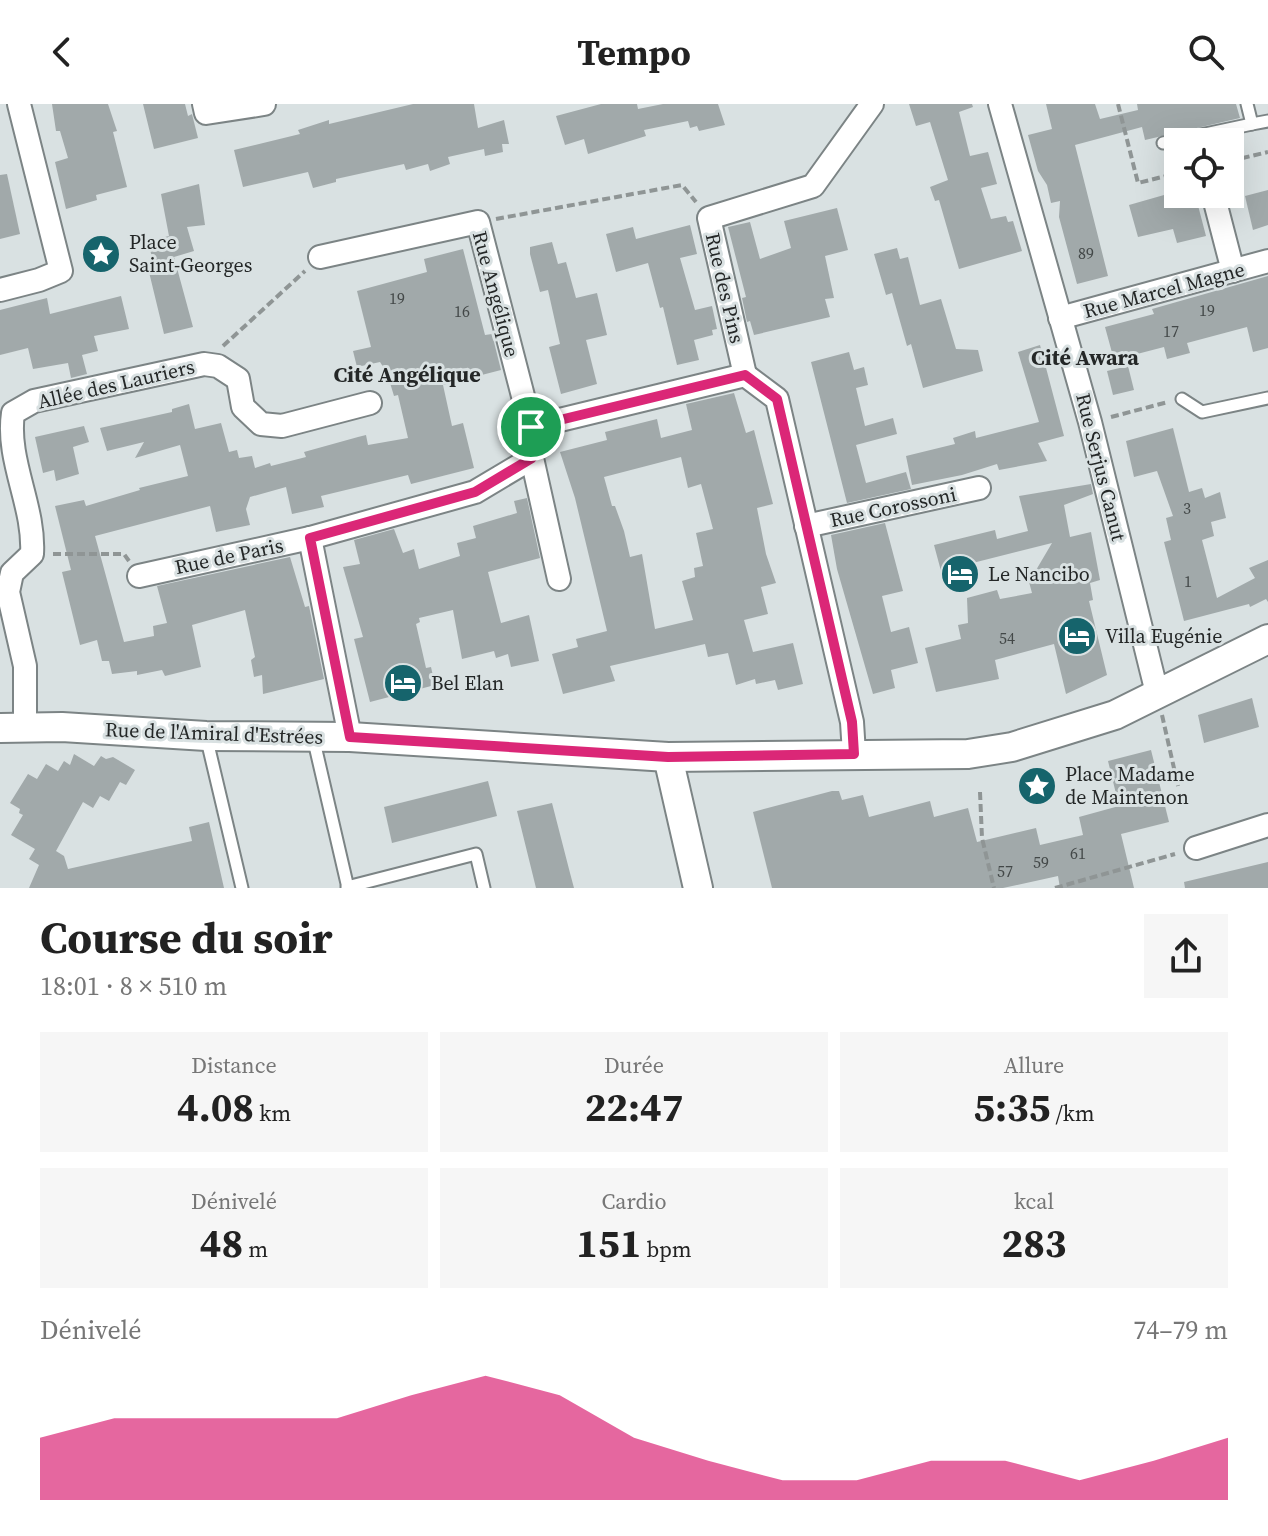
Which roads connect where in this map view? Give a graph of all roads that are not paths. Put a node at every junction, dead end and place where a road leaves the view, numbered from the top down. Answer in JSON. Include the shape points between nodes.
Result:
{"nodes":[{"id":1,"x":19,"y":104,"type":"edge"},
{"id":2,"x":264,"y":104,"type":"edge"},
{"id":3,"x":872,"y":104,"type":"edge"},
{"id":4,"x":1000,"y":104,"type":"edge"},
{"id":5,"x":1247,"y":104,"type":"edge"},
{"id":6,"x":205,"y":109,"type":"edge"},
{"id":7,"x":1268,"y":121,"type":"edge"},
{"id":8,"x":1252,"y":124,"type":"junction"},
{"id":9,"x":1163,"y":143,"type":"dead end"},
{"id":10,"x":1217,"y":208,"type":"edge"},
{"id":11,"x":320,"y":257,"type":"road end"},
{"id":12,"x":1268,"y":261,"type":"edge"},
{"id":13,"x":1233,"y":271,"type":"junction"},
{"id":14,"x":0,"y":290,"type":"edge"},
{"id":15,"x":1060,"y":318,"type":"junction"},
{"id":16,"x":745,"y":375,"type":"junction"},
{"id":17,"x":1268,"y":398,"type":"edge"},
{"id":18,"x":1182,"y":399,"type":"road end"},
{"id":19,"x":370,"y":403,"type":"dead end"},
{"id":20,"x":531,"y":427,"type":"junction"},
{"id":21,"x":532,"y":458,"type":"junction"},
{"id":22,"x":979,"y":488,"type":"dead end"},
{"id":23,"x":806,"y":526,"type":"junction"},
{"id":24,"x":310,"y":538,"type":"junction"},
{"id":25,"x":139,"y":576,"type":"road end"},
{"id":26,"x":559,"y":579,"type":"dead end"},
{"id":27,"x":1268,"y":639,"type":"edge"},
{"id":28,"x":1157,"y":693,"type":"junction"},
{"id":29,"x":11,"y":728,"type":"edge"},
{"id":30,"x":206,"y":736,"type":"junction"},
{"id":31,"x":313,"y":736,"type":"junction"},
{"id":32,"x":350,"y":737,"type":"junction"},
{"id":33,"x":854,"y":754,"type":"junction"},
{"id":34,"x":668,"y":757,"type":"junction"},
{"id":35,"x":1268,"y":825,"type":"edge"},
{"id":36,"x":1196,"y":848,"type":"road end"},
{"id":37,"x":348,"y":887,"type":"edge"},
{"id":38,"x":242,"y":888,"type":"edge"},
{"id":39,"x":484,"y":888,"type":"edge"},
{"id":40,"x":698,"y":888,"type":"edge"}],
"edges":[{"from":1,"to":14,"type":"street","via":[[61,271]]},
{"from":2,"to":6,"type":"street"},
{"from":3,"to":16,"type":"street","name":"Rue des Pins","via":[[813,186],[709,218]]},
{"from":4,"to":15,"type":"street","name":"Rue Serjus Canut"},
{"from":5,"to":8,"type":"lane"},
{"from":7,"to":8,"type":"lane"},
{"from":8,"to":9,"type":"lane"},
{"from":10,"to":13,"type":"street"},
{"from":11,"to":20,"type":"street","name":"Rue Angélique","via":[[478,222]]},
{"from":12,"to":13,"type":"street","name":"Rue Marcel Magne"},
{"from":13,"to":15,"type":"street","name":"Rue Marcel Magne"},
{"from":15,"to":28,"type":"street","name":"Rue Serjus Canut"},
{"from":16,"to":20,"type":"street"},
{"from":16,"to":23,"type":"street","via":[[777,399]]},
{"from":17,"to":18,"type":"lane","via":[[1202,412]]},
{"from":19,"to":29,"type":"street","name":"Allée des Lauriers","via":[[282,426],[261,424],[243,407],[238,379],[204,364],[34,401],[13,413],[10,435],[33,537],[32,554],[12,573],[8,592],[25,666],[25,715]]},
{"from":20,"to":21,"type":"street"},
{"from":21,"to":24,"type":"street","name":"Rue de Paris","via":[[475,492]]},
{"from":21,"to":26,"type":"street"},
{"from":22,"to":23,"type":"street","name":"Rue Corossoni"},
{"from":23,"to":33,"type":"street","via":[[852,722]]},
{"from":24,"to":25,"type":"street","name":"Rue de Paris"},
{"from":24,"to":32,"type":"street"},
{"from":27,"to":28,"type":"street","name":"Rue de l'Amiral d'Estrées"},
{"from":28,"to":33,"type":"street","name":"Rue de l'Amiral d'Estrées","via":[[1115,715],[1012,747],[968,754]]},
{"from":29,"to":30,"type":"street","name":"Rue de l'Amiral d'Estrées"},
{"from":30,"to":31,"type":"street","name":"Rue de l'Amiral d'Estrées"},
{"from":30,"to":38,"type":"lane"},
{"from":31,"to":32,"type":"street","name":"Rue de l'Amiral d'Estrées"},
{"from":31,"to":37,"type":"lane"},
{"from":32,"to":34,"type":"street","name":"Rue de l'Amiral d'Estrées"},
{"from":33,"to":34,"type":"street","name":"Rue de l'Amiral d'Estrées"},
{"from":34,"to":40,"type":"street"},
{"from":35,"to":36,"type":"street"},
{"from":37,"to":39,"type":"lane","via":[[476,854]]}]}
